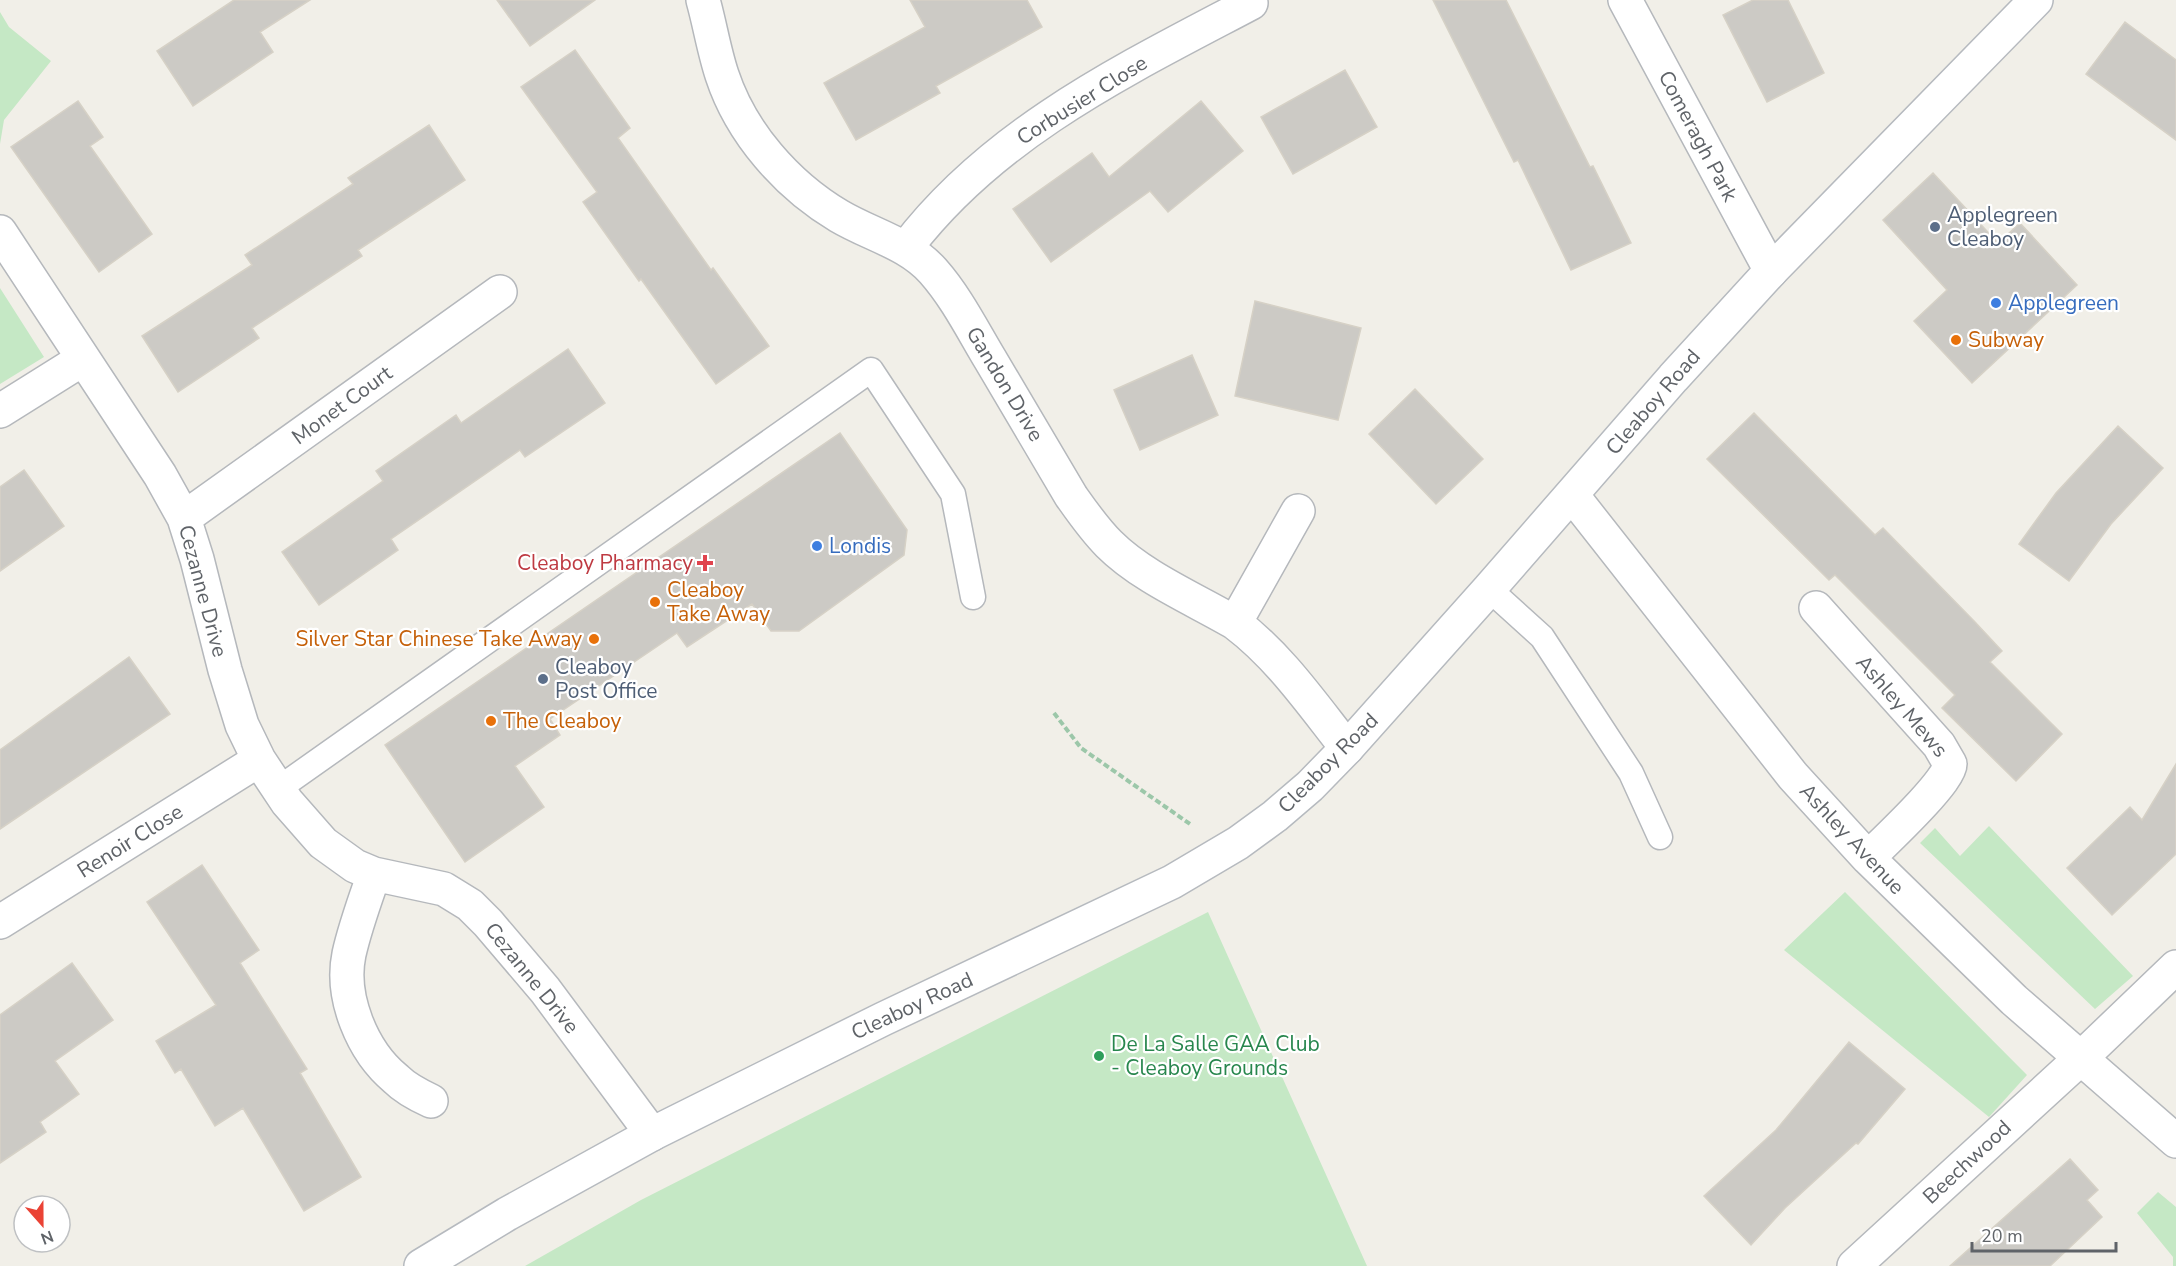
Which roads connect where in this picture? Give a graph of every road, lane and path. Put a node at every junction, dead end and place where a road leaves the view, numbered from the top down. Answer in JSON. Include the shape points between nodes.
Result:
{"nodes":[{"id":1,"x":703,"y":0,"type":"edge"},
{"id":2,"x":1625,"y":0,"type":"edge"},
{"id":3,"x":2036,"y":0,"type":"edge"},
{"id":4,"x":1251,"y":3,"type":"dead end"},
{"id":5,"x":0,"y":232,"type":"edge"},
{"id":6,"x":906,"y":248,"type":"junction"},
{"id":7,"x":1771,"y":271,"type":"junction"},
{"id":8,"x":500,"y":292,"type":"dead end"},
{"id":9,"x":83,"y":359,"type":"junction"},
{"id":10,"x":0,"y":411,"type":"edge"},
{"id":11,"x":1572,"y":495,"type":"junction"},
{"id":12,"x":1298,"y":511,"type":"dead end"},
{"id":13,"x":184,"y":519,"type":"junction"},
{"id":14,"x":1490,"y":589,"type":"junction"},
{"id":15,"x":973,"y":597,"type":"dead end"},
{"id":16,"x":1816,"y":608,"type":"dead end"},
{"id":17,"x":1235,"y":623,"type":"junction"},
{"id":18,"x":1053,"y":713,"type":"dead end"},
{"id":19,"x":1347,"y":748,"type":"junction"},
{"id":20,"x":259,"y":760,"type":"junction"},
{"id":21,"x":278,"y":789,"type":"junction"},
{"id":22,"x":1660,"y":837,"type":"dead end"},
{"id":23,"x":1227,"y":850,"type":"junction"},
{"id":24,"x":1868,"y":858,"type":"junction"},
{"id":25,"x":374,"y":874,"type":"junction"},
{"id":26,"x":0,"y":922,"type":"edge"},
{"id":27,"x":2176,"y":967,"type":"edge"},
{"id":28,"x":2080,"y":1058,"type":"junction"},
{"id":29,"x":431,"y":1101,"type":"dead end"},
{"id":30,"x":651,"y":1134,"type":"junction"},
{"id":31,"x":2176,"y":1141,"type":"edge"},
{"id":32,"x":421,"y":1266,"type":"edge"},
{"id":33,"x":1854,"y":1266,"type":"edge"}],
"edges":[{"from":1,"to":6,"type":"street","name":"Gandon Drive","via":[[715,52],[733,104],[747,128],[799,187],[832,212]]},
{"from":2,"to":7,"type":"street","name":"Comeragh Park"},
{"from":3,"to":7,"type":"street","name":"Cleaboy Road"},
{"from":4,"to":6,"type":"street","name":"Corbusier Close","via":[[1112,77],[1041,123],[948,198]]},
{"from":5,"to":9,"type":"street","name":"Cezanne Drive"},
{"from":6,"to":17,"type":"street","name":"Gandon Drive","via":[[932,270],[960,307],[1091,525],[1132,563]]},
{"from":7,"to":11,"type":"street","name":"Cleaboy Road"},
{"from":8,"to":13,"type":"street","name":"Monet Court"},
{"from":9,"to":10,"type":"street"},
{"from":9,"to":13,"type":"street","name":"Cezanne Drive","via":[[160,475]]},
{"from":11,"to":14,"type":"street","name":"Cleaboy Road"},
{"from":11,"to":24,"type":"street","name":"Ashley Avenue","via":[[1778,758]]},
{"from":12,"to":17,"type":"street"},
{"from":13,"to":20,"type":"street","name":"Cezanne Drive","via":[[242,725]]},
{"from":14,"to":19,"type":"street","name":"Cleaboy Road"},
{"from":14,"to":22,"type":"lane","via":[[1542,637],[1631,773]]},
{"from":15,"to":21,"type":"lane","via":[[952,494],[871,370]]},
{"from":16,"to":24,"type":"street","name":"Ashley Mews","via":[[1939,745],[1950,764],[1937,787]]},
{"from":17,"to":19,"type":"street","name":"Gandon Drive","via":[[1276,660]]},
{"from":18,"to":23,"type":"path","via":[[1081,748]]},
{"from":19,"to":23,"type":"street","name":"Cleaboy Road","via":[[1275,816]]},
{"from":20,"to":21,"type":"street","name":"Cezanne Drive"},
{"from":20,"to":26,"type":"street","name":"Renoir Close"},
{"from":21,"to":25,"type":"street","name":"Cezanne Drive","via":[[323,843],[355,866]]},
{"from":23,"to":30,"type":"street","name":"Cleaboy Road","via":[[1172,882]]},
{"from":24,"to":28,"type":"street","name":"Ashley Avenue","via":[[1980,968]]},
{"from":25,"to":29,"type":"street","via":[[349,955],[351,1005],[379,1063],[410,1090]]},
{"from":25,"to":30,"type":"street","name":"Cezanne Drive","via":[[444,889],[470,905],[545,990]]},
{"from":27,"to":28,"type":"street","name":"Beechwood"},
{"from":28,"to":31,"type":"street","name":"Ashley Avenue"},
{"from":28,"to":33,"type":"street","name":"Beechwood"},
{"from":30,"to":32,"type":"street","name":"Cleaboy Road"}]}
